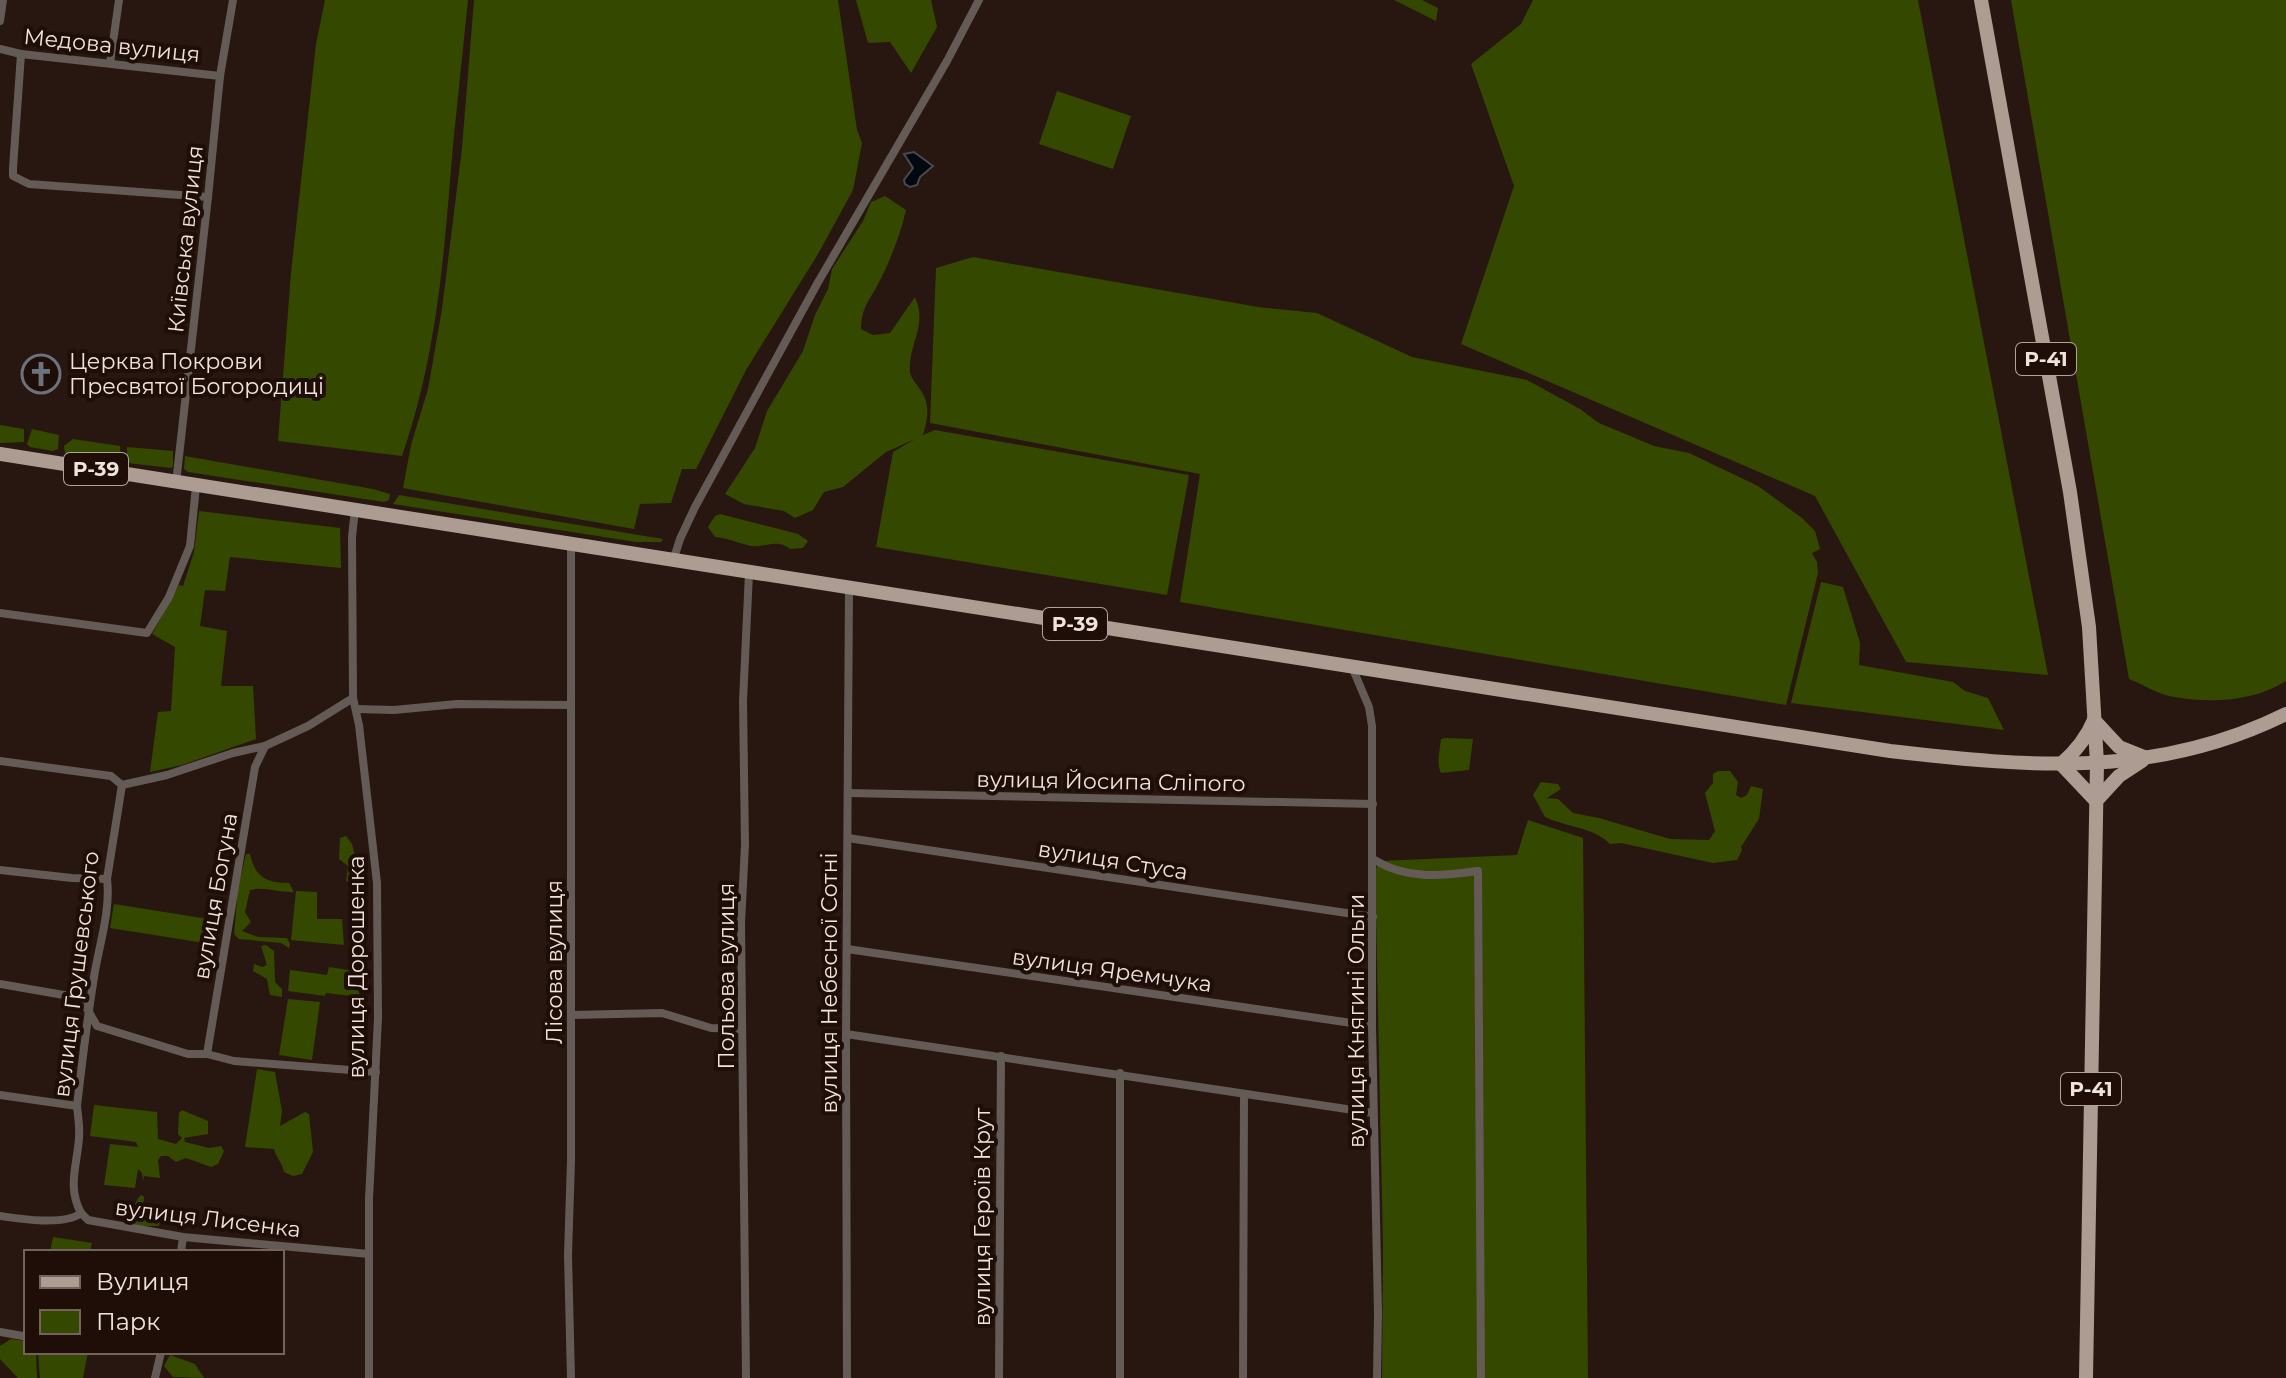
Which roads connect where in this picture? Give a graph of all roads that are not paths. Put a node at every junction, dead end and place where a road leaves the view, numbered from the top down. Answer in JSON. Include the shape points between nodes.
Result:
{"nodes":[{"id":1,"x":3,"y":0,"type":"edge"},
{"id":2,"x":119,"y":0,"type":"edge"},
{"id":3,"x":233,"y":0,"type":"edge"},
{"id":4,"x":979,"y":0,"type":"edge"},
{"id":5,"x":1981,"y":0,"type":"edge"},
{"id":6,"x":0,"y":21,"type":"edge"},
{"id":7,"x":0,"y":49,"type":"edge"},
{"id":8,"x":21,"y":54,"type":"junction"},
{"id":9,"x":110,"y":63,"type":"junction"},
{"id":10,"x":220,"y":76,"type":"junction"},
{"id":11,"x":208,"y":197,"type":"junction"},
{"id":12,"x":0,"y":454,"type":"edge"},
{"id":13,"x":176,"y":483,"type":"junction"},
{"id":14,"x":194,"y":485,"type":"junction"},
{"id":15,"x":355,"y":508,"type":"junction"},
{"id":16,"x":571,"y":545,"type":"junction"},
{"id":17,"x":673,"y":562,"type":"junction"},
{"id":18,"x":749,"y":573,"type":"junction"},
{"id":19,"x":849,"y":589,"type":"junction"},
{"id":20,"x":0,"y":613,"type":"edge"},
{"id":21,"x":1352,"y":667,"type":"junction"},
{"id":22,"x":353,"y":698,"type":"junction"},
{"id":23,"x":570,"y":705,"type":"junction"},
{"id":24,"x":356,"y":709,"type":"junction"},
{"id":25,"x":2286,"y":714,"type":"edge"},
{"id":26,"x":2094,"y":720,"type":"junction"},
{"id":27,"x":265,"y":746,"type":"junction"},
{"id":28,"x":2146,"y":758,"type":"junction"},
{"id":29,"x":0,"y":761,"type":"edge"},
{"id":30,"x":2097,"y":763,"type":"junction"},
{"id":31,"x":2061,"y":764,"type":"junction"},
{"id":32,"x":122,"y":785,"type":"junction"},
{"id":33,"x":848,"y":793,"type":"junction"},
{"id":34,"x":2096,"y":801,"type":"junction"},
{"id":35,"x":1373,"y":804,"type":"junction"},
{"id":36,"x":848,"y":838,"type":"junction"},
{"id":37,"x":1373,"y":859,"type":"junction"},
{"id":38,"x":0,"y":870,"type":"edge"},
{"id":39,"x":107,"y":879,"type":"junction"},
{"id":40,"x":1373,"y":917,"type":"junction"},
{"id":41,"x":847,"y":949,"type":"junction"},
{"id":42,"x":0,"y":984,"type":"edge"},
{"id":43,"x":88,"y":1010,"type":"junction"},
{"id":44,"x":571,"y":1015,"type":"junction"},
{"id":45,"x":1372,"y":1026,"type":"junction"},
{"id":46,"x":741,"y":1029,"type":"junction"},
{"id":47,"x":846,"y":1034,"type":"junction"},
{"id":48,"x":207,"y":1054,"type":"junction"},
{"id":49,"x":1001,"y":1056,"type":"junction"},
{"id":50,"x":376,"y":1072,"type":"junction"},
{"id":51,"x":1120,"y":1073,"type":"junction"},
{"id":52,"x":1244,"y":1094,"type":"junction"},
{"id":53,"x":0,"y":1095,"type":"edge"},
{"id":54,"x":77,"y":1106,"type":"junction"},
{"id":55,"x":1373,"y":1113,"type":"junction"},
{"id":56,"x":81,"y":1213,"type":"junction"},
{"id":57,"x":0,"y":1216,"type":"edge"},
{"id":58,"x":183,"y":1237,"type":"junction"},
{"id":59,"x":181,"y":1250,"type":"edge"},
{"id":60,"x":369,"y":1254,"type":"junction"},
{"id":61,"x":0,"y":1332,"type":"edge"},
{"id":62,"x":23,"y":1336,"type":"dead end"},
{"id":63,"x":161,"y":1354,"type":"edge"},
{"id":64,"x":155,"y":1378,"type":"edge"},
{"id":65,"x":369,"y":1378,"type":"edge"},
{"id":66,"x":571,"y":1378,"type":"edge"},
{"id":67,"x":746,"y":1378,"type":"edge"},
{"id":68,"x":847,"y":1378,"type":"edge"},
{"id":69,"x":999,"y":1378,"type":"edge"},
{"id":70,"x":1120,"y":1378,"type":"edge"},
{"id":71,"x":1243,"y":1378,"type":"edge"},
{"id":72,"x":1377,"y":1378,"type":"edge"},
{"id":73,"x":1481,"y":1378,"type":"edge"},
{"id":74,"x":2086,"y":1378,"type":"edge"}],
"edges":[{"from":1,"to":6,"type":"street"},
{"from":2,"to":9,"type":"street"},
{"from":3,"to":10,"type":"street","name":"Київська вулиця"},
{"from":4,"to":17,"type":"street","via":[[695,507]]},
{"from":5,"to":26,"type":"main road","number":"Р-41","via":[[2070,492],[2089,627]]},
{"from":7,"to":8,"type":"street","name":"Медова вулиця"},
{"from":8,"to":9,"type":"street","name":"Медова вулиця"},
{"from":8,"to":11,"type":"street","via":[[13,176],[29,184]]},
{"from":9,"to":10,"type":"street","name":"Медова вулиця"},
{"from":10,"to":11,"type":"street","name":"Київська вулиця"},
{"from":11,"to":13,"type":"street","name":"Київська вулиця"},
{"from":12,"to":13,"type":"main road","number":"Р-39"},
{"from":13,"to":14,"type":"main road","number":"Р-39"},
{"from":14,"to":15,"type":"main road","number":"Р-39"},
{"from":14,"to":20,"type":"street","via":[[190,546],[147,633]]},
{"from":15,"to":16,"type":"main road","number":"Р-39"},
{"from":15,"to":22,"type":"street","name":"вулиця Дорошенка"},
{"from":16,"to":17,"type":"main road","number":"Р-39"},
{"from":16,"to":23,"type":"street","name":"Лісова вулиця"},
{"from":17,"to":18,"type":"main road","number":"Р-39"},
{"from":18,"to":19,"type":"main road","number":"Р-39"},
{"from":18,"to":46,"type":"street","name":"Польова вулиця"},
{"from":19,"to":21,"type":"main road","number":"Р-39"},
{"from":19,"to":33,"type":"street","name":"вулиця Небесної Сотні"},
{"from":21,"to":31,"type":"main road","number":"Р-39","via":[[1890,751]]},
{"from":21,"to":35,"type":"street","name":"вулиця Княгині Ольги","via":[[1372,726]]},
{"from":22,"to":24,"type":"street","name":"вулиця Дорошенка"},
{"from":22,"to":27,"type":"street"},
{"from":23,"to":24,"type":"street"},
{"from":23,"to":44,"type":"street","name":"Лісова вулиця"},
{"from":24,"to":50,"type":"street","name":"вулиця Дорошенка","via":[[377,883]]},
{"from":25,"to":28,"type":"main road","number":"Р-39","via":[[2210,745]]},
{"from":26,"to":28,"type":"main road","via":[[2119,747]]},
{"from":26,"to":30,"type":"main road","number":"Р-41"},
{"from":26,"to":31,"type":"main road"},
{"from":27,"to":32,"type":"street"},
{"from":27,"to":48,"type":"street","name":"вулиця Богуна","via":[[255,767]]},
{"from":28,"to":30,"type":"main road","number":"Р-39"},
{"from":28,"to":34,"type":"main road"},
{"from":29,"to":32,"type":"street","via":[[111,776]]},
{"from":30,"to":31,"type":"main road","number":"Р-39"},
{"from":30,"to":34,"type":"main road","number":"Р-41"},
{"from":31,"to":34,"type":"main road"},
{"from":32,"to":39,"type":"street","name":"вулиця Грушевського"},
{"from":33,"to":35,"type":"street","name":"вулиця Йосипа Сліпого"},
{"from":33,"to":36,"type":"street","name":"вулиця Небесної Сотні"},
{"from":34,"to":74,"type":"main road","number":"Р-41"},
{"from":35,"to":37,"type":"street","name":"вулиця Княгині Ольги"},
{"from":36,"to":40,"type":"street","name":"вулиця Стуса"},
{"from":36,"to":41,"type":"street","name":"вулиця Небесної Сотні"},
{"from":37,"to":40,"type":"street","name":"вулиця Княгині Ольги"},
{"from":37,"to":73,"type":"street","via":[[1391,871],[1415,875],[1478,871]]},
{"from":38,"to":39,"type":"street"},
{"from":39,"to":43,"type":"street","name":"вулиця Грушевського"},
{"from":40,"to":45,"type":"street","name":"вулиця Княгині Ольги"},
{"from":41,"to":45,"type":"street","name":"вулиця Яремчука"},
{"from":41,"to":47,"type":"street","name":"вулиця Небесної Сотні"},
{"from":42,"to":43,"type":"street","via":[[81,998]]},
{"from":43,"to":48,"type":"street","via":[[97,1026],[188,1054]]},
{"from":43,"to":54,"type":"street","name":"вулиця Грушевського"},
{"from":44,"to":46,"type":"street","via":[[662,1013],[711,1028]]},
{"from":44,"to":66,"type":"street","name":"Лісова вулиця"},
{"from":45,"to":55,"type":"street","name":"вулиця Княгині Ольги"},
{"from":46,"to":67,"type":"street","name":"Польова вулиця"},
{"from":47,"to":49,"type":"street"},
{"from":47,"to":68,"type":"street","name":"вулиця Небесної Сотні"},
{"from":48,"to":50,"type":"street","via":[[234,1061]]},
{"from":49,"to":51,"type":"street"},
{"from":49,"to":69,"type":"street","name":"вулиця Героїв Крут"},
{"from":50,"to":60,"type":"street","name":"вулиця Дорошенка"},
{"from":51,"to":52,"type":"street"},
{"from":51,"to":70,"type":"street"},
{"from":52,"to":55,"type":"street"},
{"from":52,"to":71,"type":"street"},
{"from":53,"to":54,"type":"street"},
{"from":54,"to":56,"type":"street","name":"вулиця Грушевського","via":[[72,1191]]},
{"from":55,"to":72,"type":"street","name":"вулиця Княгині Ольги"},
{"from":56,"to":57,"type":"street","name":"вулиця Лисенка","via":[[56,1220]]},
{"from":56,"to":58,"type":"street","name":"вулиця Лисенка","via":[[88,1220]]},
{"from":58,"to":59,"type":"street"},
{"from":58,"to":60,"type":"street","name":"вулиця Лисенка"},
{"from":60,"to":65,"type":"street","name":"вулиця Дорошенка"},
{"from":61,"to":62,"type":"street"},
{"from":63,"to":64,"type":"street"}]}
